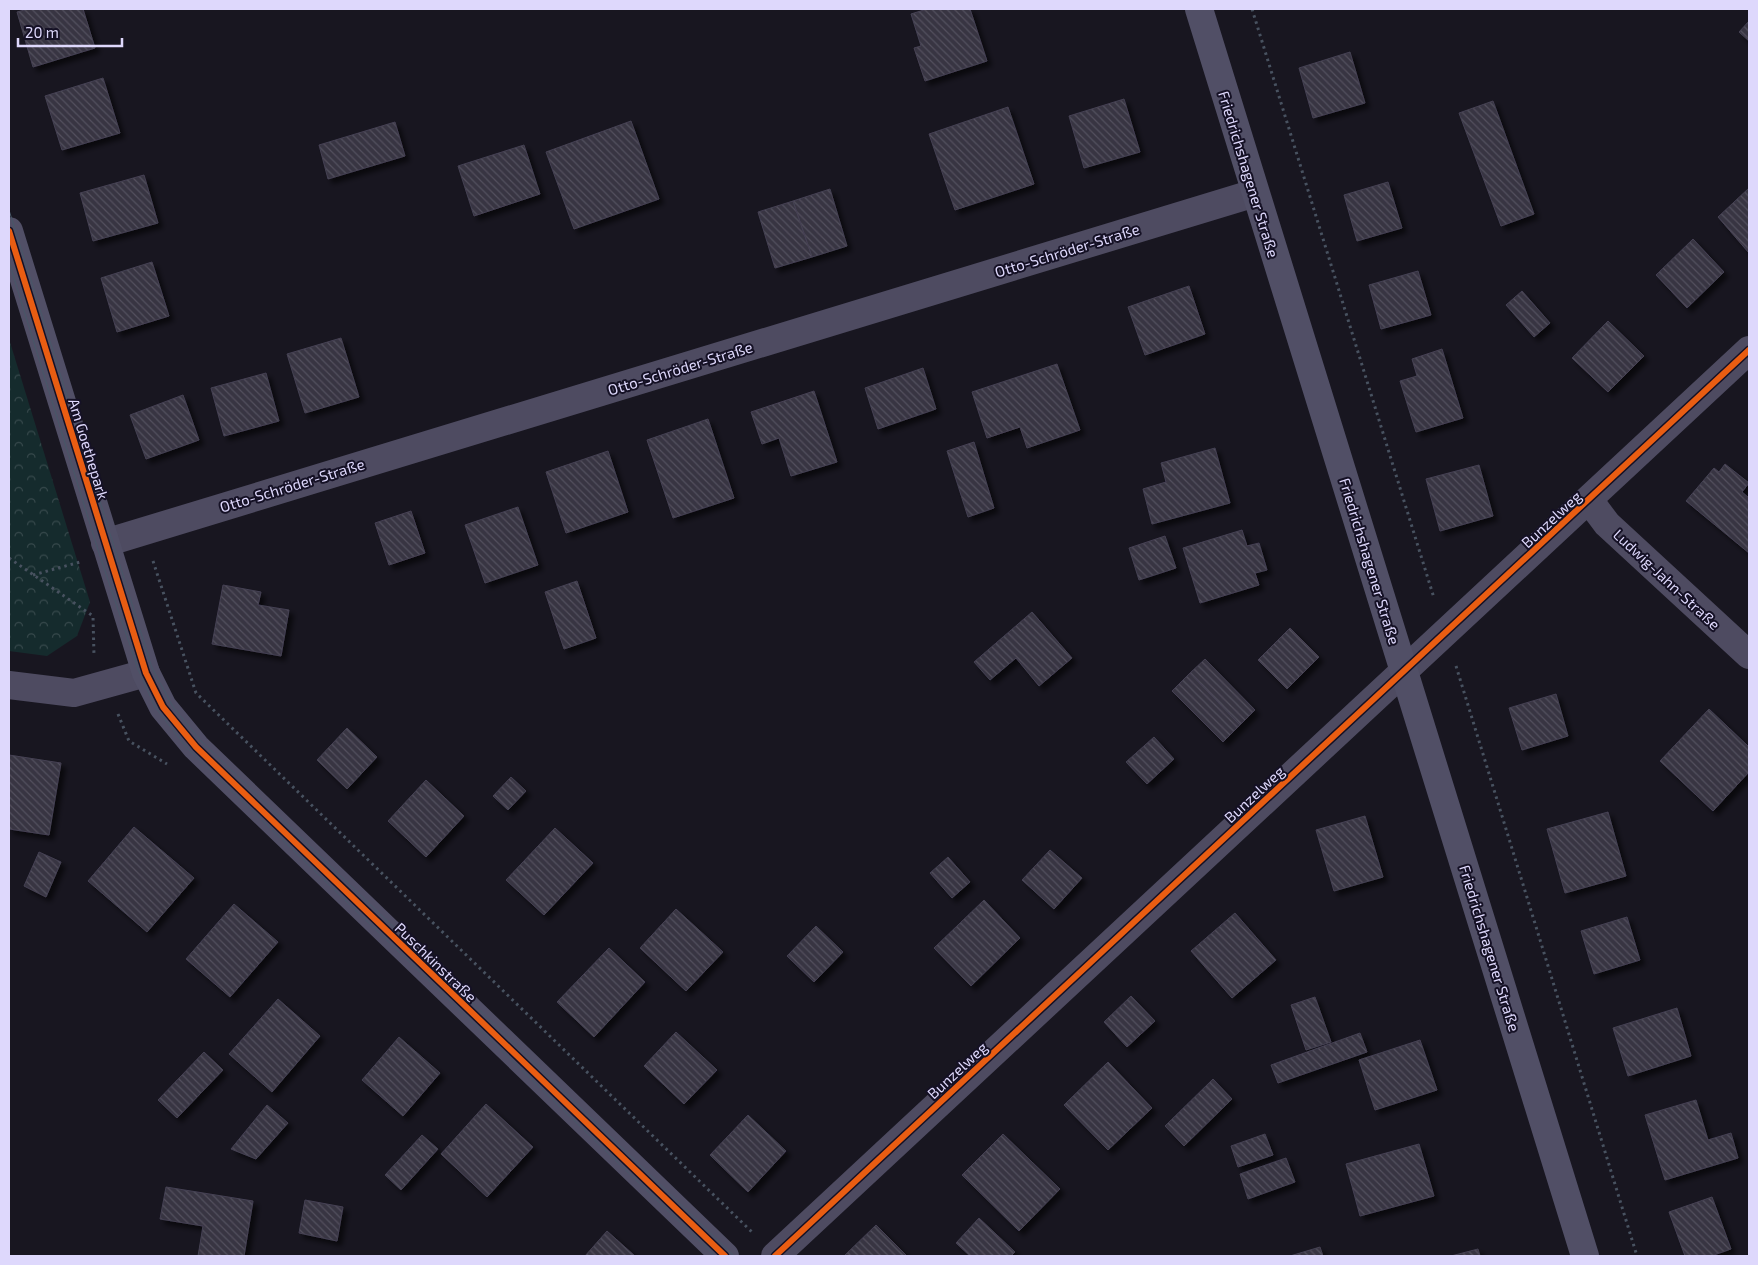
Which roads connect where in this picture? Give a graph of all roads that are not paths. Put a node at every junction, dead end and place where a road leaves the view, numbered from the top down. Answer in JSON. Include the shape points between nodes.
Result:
{"nodes":[{"id":1,"x":1199,"y":9,"type":"edge"},
{"id":2,"x":1255,"y":192,"type":"junction"},
{"id":3,"x":9,"y":231,"type":"edge"},
{"id":4,"x":1749,"y":350,"type":"edge"},
{"id":5,"x":1589,"y":500,"type":"junction"},
{"id":6,"x":104,"y":543,"type":"junction"},
{"id":7,"x":1749,"y":655,"type":"edge"},
{"id":8,"x":1405,"y":671,"type":"junction"},
{"id":9,"x":146,"y":673,"type":"junction"},
{"id":10,"x":9,"y":685,"type":"edge"},
{"id":11,"x":725,"y":1256,"type":"edge"},
{"id":12,"x":775,"y":1256,"type":"edge"},
{"id":13,"x":1586,"y":1256,"type":"edge"}],
"edges":[{"from":1,"to":2,"type":"main road","name":"Friedrichshagener Straße"},
{"from":2,"to":6,"type":"street","name":"Otto-Schröder-Straße"},
{"from":2,"to":8,"type":"main road","name":"Friedrichshagener Straße"},
{"from":3,"to":6,"type":"main road","name":"Am Goethepark"},
{"from":4,"to":5,"type":"street","name":"Bunzelweg"},
{"from":5,"to":7,"type":"street","name":"Ludwig-Jahn-Straße","via":[[1607,524]]},
{"from":5,"to":8,"type":"street","name":"Bunzelweg"},
{"from":6,"to":9,"type":"main road","name":"Am Goethepark"},
{"from":8,"to":12,"type":"street","name":"Bunzelweg"},
{"from":8,"to":13,"type":"main road","name":"Friedrichshagener Straße"},
{"from":9,"to":10,"type":"street","via":[[74,693]]},
{"from":9,"to":11,"type":"main road","name":"Puschkinstraße","via":[[162,707],[196,747]]}]}
